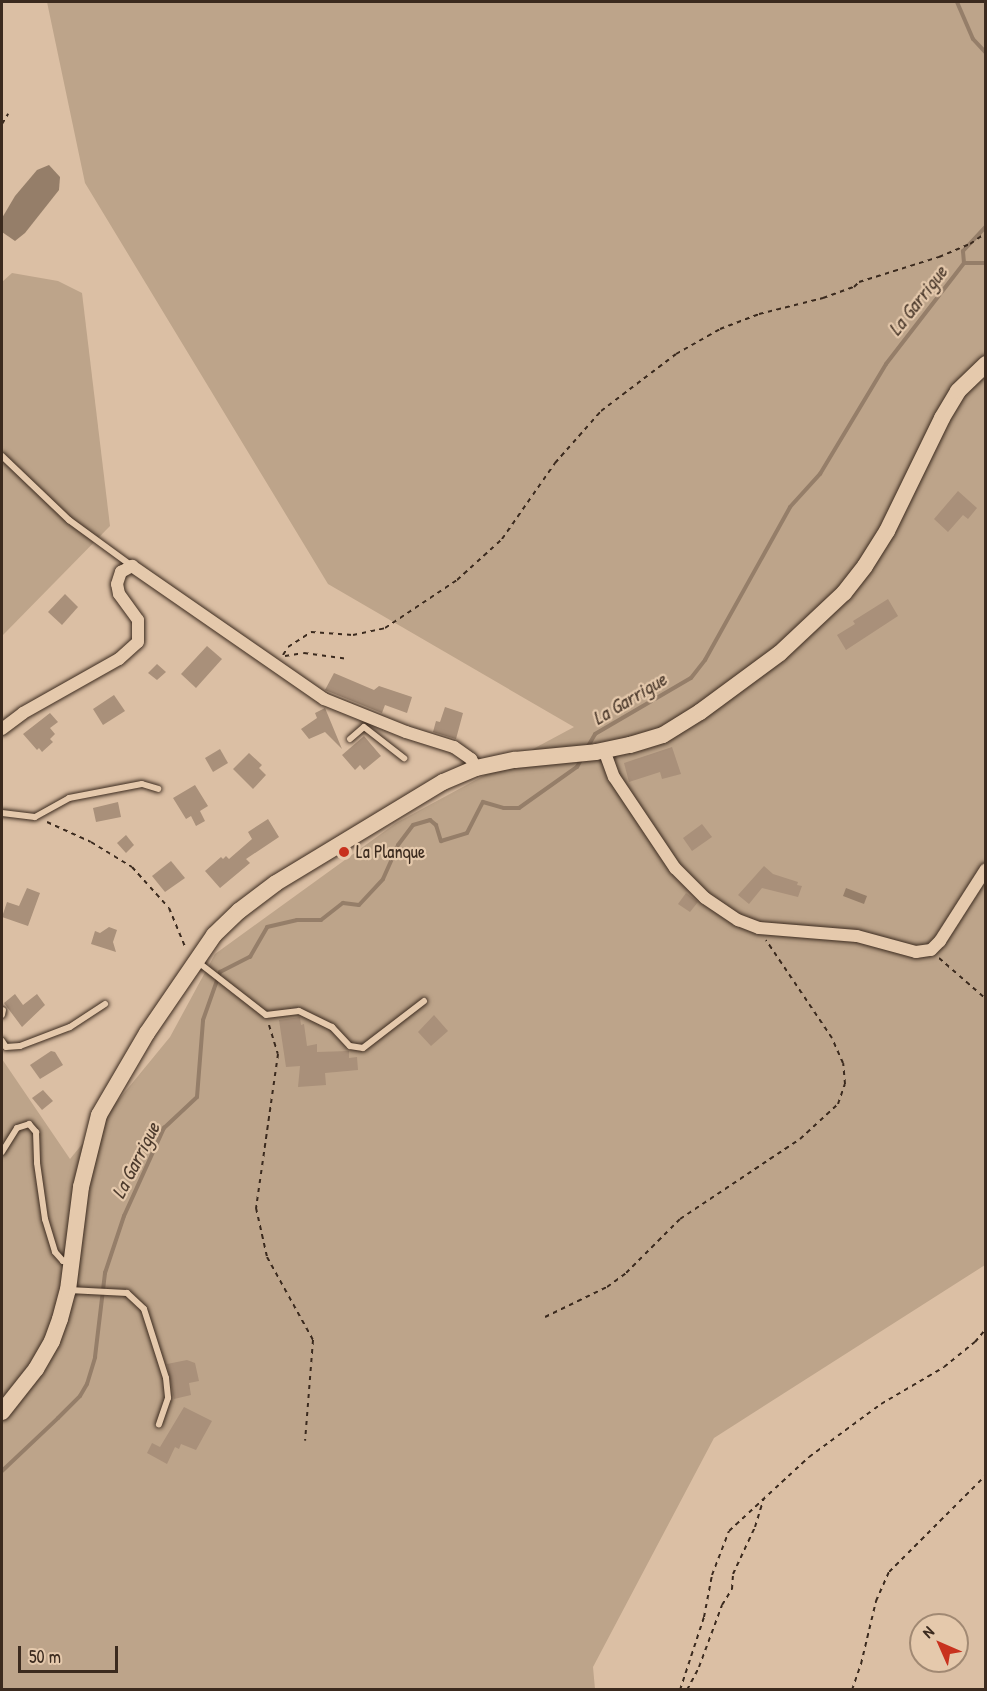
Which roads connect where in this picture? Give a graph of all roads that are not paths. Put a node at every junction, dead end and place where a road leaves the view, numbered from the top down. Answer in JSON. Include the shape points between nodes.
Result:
{"nodes":[{"id":1,"x":986,"y":364,"type":"edge"},
{"id":2,"x":2,"y":456,"type":"edge"},
{"id":3,"x":132,"y":566,"type":"junction"},
{"id":4,"x":2,"y":729,"type":"edge"},
{"id":5,"x":350,"y":739,"type":"dead end"},
{"id":6,"x":600,"y":751,"type":"junction"},
{"id":7,"x":404,"y":758,"type":"dead end"},
{"id":8,"x":476,"y":768,"type":"junction"},
{"id":9,"x":158,"y":789,"type":"dead end"},
{"id":10,"x":2,"y":813,"type":"edge"},
{"id":11,"x":986,"y":869,"type":"edge"},
{"id":12,"x":202,"y":965,"type":"junction"},
{"id":13,"x":424,"y":1001,"type":"dead end"},
{"id":14,"x":105,"y":1004,"type":"dead end"},
{"id":15,"x":2,"y":1041,"type":"edge"},
{"id":16,"x":2,"y":1152,"type":"edge"},
{"id":17,"x":72,"y":1264,"type":"junction"},
{"id":18,"x":68,"y":1290,"type":"junction"},
{"id":19,"x":2,"y":1412,"type":"edge"},
{"id":20,"x":159,"y":1424,"type":"dead end"}],
"edges":[{"from":1,"to":6,"type":"street","via":[[958,391],[886,531],[844,593],[780,653],[700,712],[663,735]]},
{"from":2,"to":3,"type":"lane","via":[[69,520]]},
{"from":3,"to":4,"type":"street","via":[[121,572],[117,585],[138,620],[138,642],[119,659]]},
{"from":3,"to":8,"type":"street","via":[[324,699],[454,747],[471,759]]},
{"from":5,"to":7,"type":"lane","via":[[364,727]]},
{"from":6,"to":8,"type":"street"},
{"from":6,"to":11,"type":"street","via":[[675,868],[705,898],[738,920],[759,928],[857,936],[916,951],[931,950]]},
{"from":8,"to":12,"type":"street","via":[[412,799],[276,883],[214,935]]},
{"from":9,"to":10,"type":"lane","via":[[142,784],[69,798],[35,817]]},
{"from":12,"to":13,"type":"lane","via":[[266,1015],[299,1011],[332,1028],[350,1046],[363,1048]]},
{"from":12,"to":17,"type":"street","via":[[99,1115],[81,1187]]},
{"from":14,"to":15,"type":"lane","via":[[70,1027],[20,1046],[6,1047]]},
{"from":16,"to":17,"type":"lane","via":[[17,1128],[29,1124],[36,1132],[45,1219],[55,1252]]},
{"from":17,"to":18,"type":"street"},
{"from":18,"to":19,"type":"street","via":[[52,1341]]},
{"from":18,"to":20,"type":"lane","via":[[127,1293],[144,1309],[166,1378],[168,1398]]}]}
